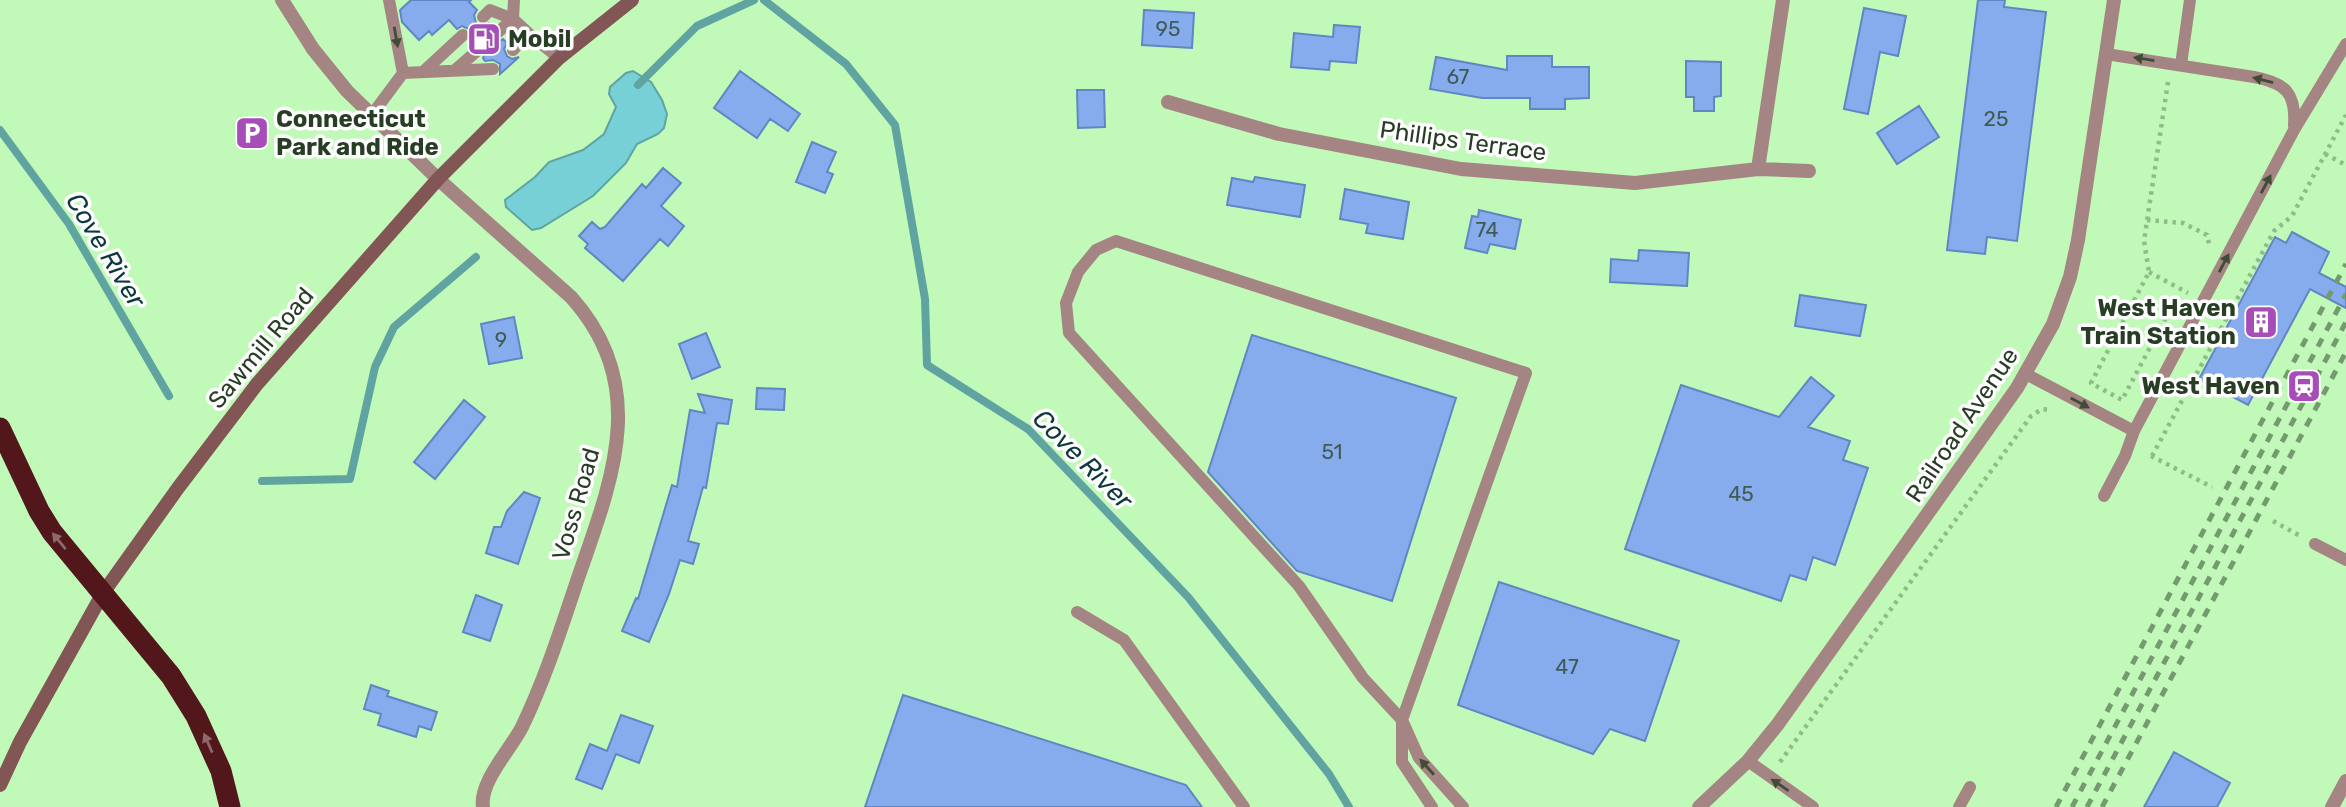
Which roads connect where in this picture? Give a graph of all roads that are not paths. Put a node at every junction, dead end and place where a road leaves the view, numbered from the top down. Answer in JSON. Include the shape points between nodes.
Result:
{"nodes":[{"id":1,"x":282,"y":0,"type":"edge"},
{"id":2,"x":389,"y":0,"type":"edge"},
{"id":3,"x":514,"y":0,"type":"edge"},
{"id":4,"x":632,"y":0,"type":"edge"},
{"id":5,"x":1783,"y":0,"type":"edge"},
{"id":6,"x":2114,"y":0,"type":"edge"},
{"id":7,"x":2190,"y":0,"type":"edge"},
{"id":8,"x":483,"y":17,"type":"dead end"},
{"id":9,"x":513,"y":19,"type":"junction"},
{"id":10,"x":498,"y":33,"type":"dead end"},
{"id":11,"x":528,"y":33,"type":"junction"},
{"id":12,"x":463,"y":36,"type":"dead end"},
{"id":13,"x":2343,"y":48,"type":"edge"},
{"id":14,"x":513,"y":50,"type":"dead end"},
{"id":15,"x":477,"y":51,"type":"dead end"},
{"id":16,"x":2106,"y":54,"type":"junction"},
{"id":17,"x":559,"y":58,"type":"junction"},
{"id":18,"x":2181,"y":65,"type":"junction"},
{"id":19,"x":493,"y":69,"type":"dead end"},
{"id":20,"x":455,"y":70,"type":"junction"},
{"id":21,"x":423,"y":72,"type":"junction"},
{"id":22,"x":403,"y":73,"type":"junction"},
{"id":23,"x":1168,"y":102,"type":"dead end"},
{"id":24,"x":372,"y":116,"type":"junction"},
{"id":25,"x":2294,"y":130,"type":"junction"},
{"id":26,"x":1758,"y":169,"type":"junction"},
{"id":27,"x":1809,"y":171,"type":"dead end"},
{"id":28,"x":438,"y":179,"type":"junction"},
{"id":29,"x":2026,"y":374,"type":"junction"},
{"id":30,"x":0,"y":428,"type":"edge"},
{"id":31,"x":2134,"y":431,"type":"junction"},
{"id":32,"x":2104,"y":496,"type":"dead end"},
{"id":33,"x":2315,"y":544,"type":"road end"},
{"id":34,"x":2346,"y":560,"type":"edge"},
{"id":35,"x":103,"y":593,"type":"junction"},
{"id":36,"x":1077,"y":612,"type":"dead end"},
{"id":37,"x":1402,"y":720,"type":"junction"},
{"id":38,"x":1748,"y":761,"type":"junction"},
{"id":39,"x":2346,"y":781,"type":"edge"},
{"id":40,"x":0,"y":785,"type":"edge"},
{"id":41,"x":1970,"y":787,"type":"dead end"},
{"id":42,"x":1706,"y":805,"type":"edge"},
{"id":43,"x":230,"y":807,"type":"edge"},
{"id":44,"x":482,"y":807,"type":"edge"},
{"id":45,"x":1244,"y":807,"type":"edge"},
{"id":46,"x":1432,"y":807,"type":"edge"},
{"id":47,"x":1463,"y":807,"type":"edge"},
{"id":48,"x":1813,"y":807,"type":"edge"},
{"id":49,"x":1959,"y":807,"type":"edge"},
{"id":50,"x":2332,"y":807,"type":"edge"}],
"edges":[{"from":1,"to":24,"type":"street","name":"Voss Road","via":[[313,49]]},
{"from":2,"to":22,"type":"lane","one_way":true},
{"from":3,"to":9,"type":"lane"},
{"from":4,"to":17,"type":"main road","name":"Sawmill Road"},
{"from":5,"to":26,"type":"street"},
{"from":6,"to":16,"type":"street","name":"Railroad Avenue"},
{"from":7,"to":18,"type":"lane"},
{"from":8,"to":9,"type":"lane","via":[[490,10]]},
{"from":9,"to":10,"type":"lane"},
{"from":9,"to":11,"type":"lane"},
{"from":11,"to":14,"type":"lane"},
{"from":11,"to":17,"type":"lane"},
{"from":12,"to":21,"type":"lane"},
{"from":13,"to":25,"type":"lane"},
{"from":15,"to":20,"type":"lane"},
{"from":18,"to":16,"type":"lane","one_way":true},
{"from":16,"to":29,"type":"street","name":"Railroad Avenue","via":[[2070,277],[2053,324]]},
{"from":17,"to":28,"type":"main road","name":"Sawmill Road"},
{"from":25,"to":18,"type":"lane","one_way":true,"via":[[2293,102],[2281,86]]},
{"from":19,"to":20,"type":"lane"},
{"from":20,"to":21,"type":"lane"},
{"from":21,"to":22,"type":"lane"},
{"from":22,"to":24,"type":"lane"},
{"from":23,"to":26,"type":"street","name":"Phillips Terrace","via":[[1279,134],[1461,169],[1635,183]]},
{"from":24,"to":28,"type":"street","name":"Voss Road"},
{"from":31,"to":25,"type":"lane","one_way":true},
{"from":26,"to":27,"type":"street","name":"Phillips Terrace"},
{"from":28,"to":35,"type":"main road","name":"Sawmill Road","via":[[257,384]]},
{"from":28,"to":44,"type":"street","name":"Voss Road","via":[[584,312],[611,366],[618,407],[618,444],[604,503],[543,683],[488,782]]},
{"from":29,"to":31,"type":"lane","one_way":true},
{"from":29,"to":38,"type":"street","name":"Railroad Avenue","via":[[1853,622]]},
{"from":35,"to":30,"type":"highway","one_way":true,"via":[[39,511]]},
{"from":31,"to":32,"type":"lane"},
{"from":33,"to":34,"type":"lane"},
{"from":35,"to":40,"type":"main road","name":"Sawmill Road"},
{"from":43,"to":35,"type":"highway","one_way":true,"via":[[221,771],[196,716],[171,676]]},
{"from":36,"to":45,"type":"lane","via":[[1124,640]]},
{"from":37,"to":37,"type":"lane","via":[[1363,678],[1299,586],[1069,333],[1066,303],[1078,272],[1096,250],[1116,241],[1526,373]]},
{"from":37,"to":46,"type":"lane","via":[[1402,762]]},
{"from":47,"to":37,"type":"lane","one_way":true,"via":[[1419,758]]},
{"from":38,"to":42,"type":"street","name":"Railroad Avenue"},
{"from":48,"to":38,"type":"lane","one_way":true},
{"from":39,"to":50,"type":"street"},
{"from":41,"to":49,"type":"lane"}]}
